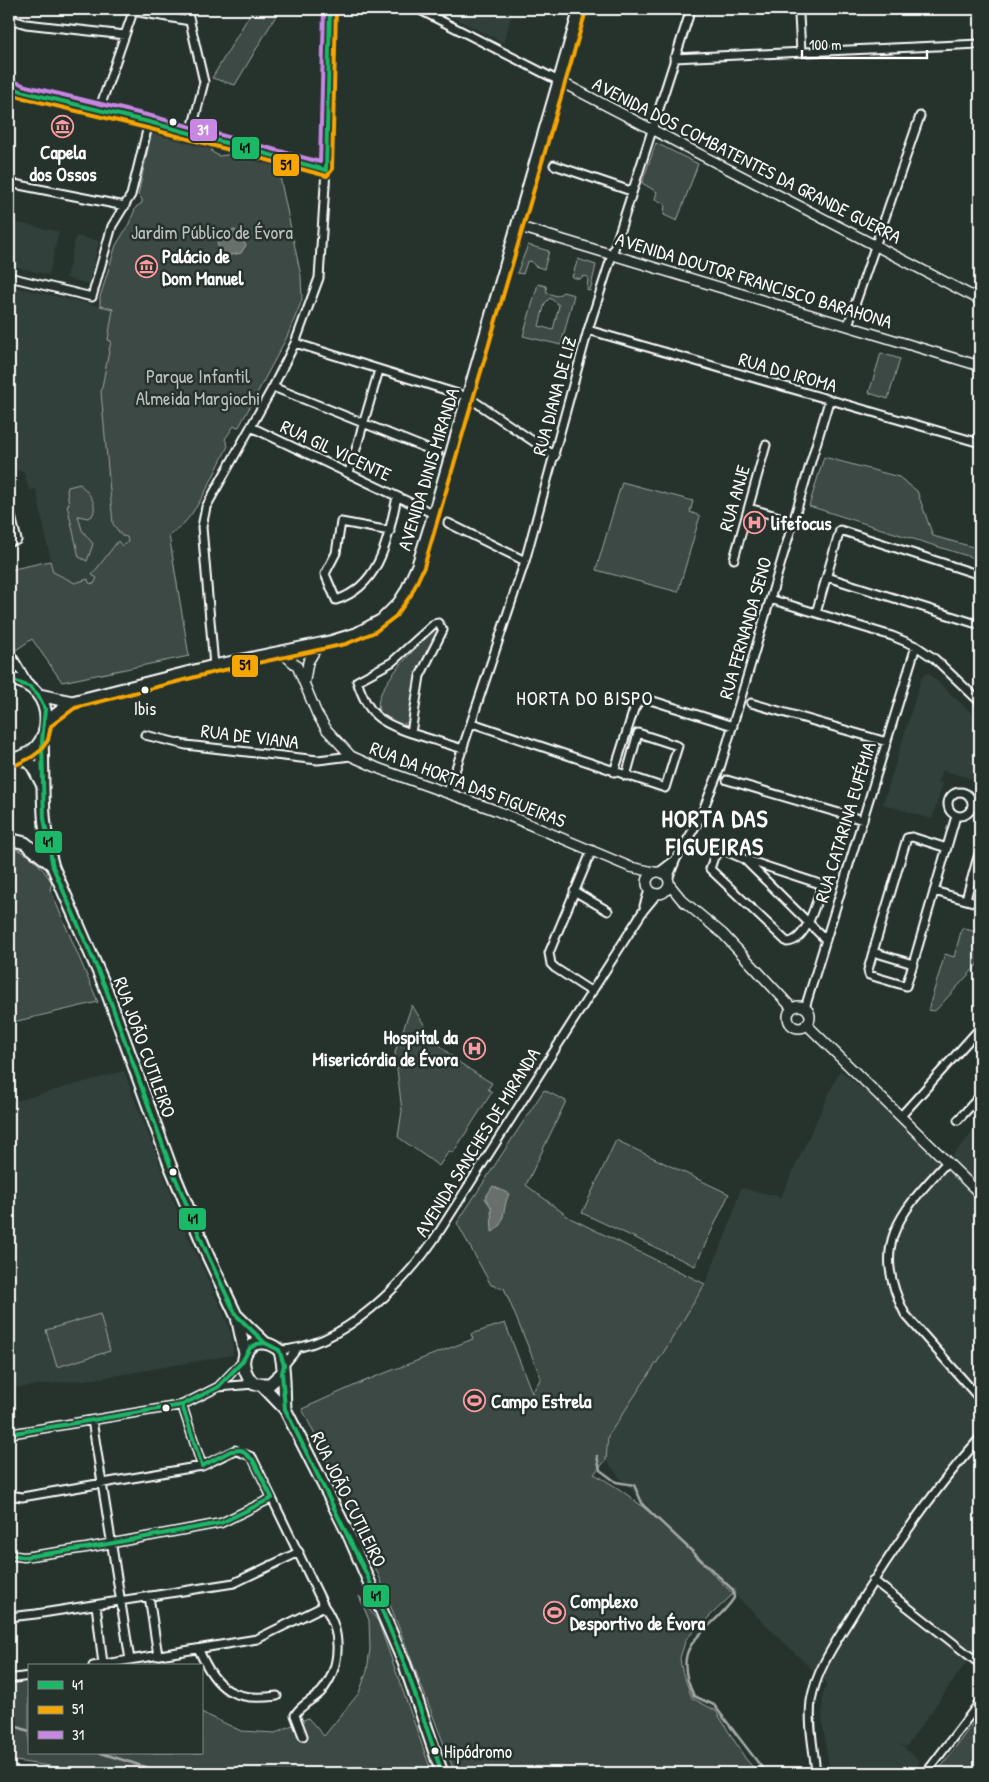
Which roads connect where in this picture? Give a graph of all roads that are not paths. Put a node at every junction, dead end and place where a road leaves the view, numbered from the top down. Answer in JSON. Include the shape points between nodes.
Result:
{"nodes":[{"id":1,"x":187,"y":9,"type":"edge"},
{"id":2,"x":330,"y":9,"type":"edge"},
{"id":3,"x":418,"y":9,"type":"edge"},
{"id":4,"x":580,"y":9,"type":"edge"},
{"id":5,"x":690,"y":9,"type":"edge"},
{"id":6,"x":133,"y":10,"type":"edge"},
{"id":7,"x":799,"y":15,"type":"dead end"},
{"id":8,"x":9,"y":19,"type":"edge"},
{"id":9,"x":190,"y":21,"type":"junction"},
{"id":10,"x":126,"y":35,"type":"junction"},
{"id":11,"x":980,"y":44,"type":"edge"},
{"id":12,"x":801,"y":52,"type":"junction"},
{"id":13,"x":674,"y":58,"type":"junction"},
{"id":14,"x":559,"y":81,"type":"junction"},
{"id":15,"x":9,"y":88,"type":"edge"},
{"id":16,"x":99,"y":110,"type":"junction"},
{"id":17,"x":920,"y":116,"type":"dead end"},
{"id":18,"x":149,"y":122,"type":"junction"},
{"id":19,"x":651,"y":128,"type":"junction"},
{"id":20,"x":191,"y":133,"type":"junction"},
{"id":21,"x":554,"y":165,"type":"dead end"},
{"id":22,"x":326,"y":170,"type":"junction"},
{"id":23,"x":9,"y":183,"type":"edge"},
{"id":24,"x":631,"y":191,"type":"junction"},
{"id":25,"x":126,"y":206,"type":"junction"},
{"id":26,"x":518,"y":226,"type":"junction"},
{"id":27,"x":876,"y":245,"type":"junction"},
{"id":28,"x":611,"y":254,"type":"junction"},
{"id":29,"x":9,"y":276,"type":"edge"},
{"id":30,"x":980,"y":300,"type":"edge"},
{"id":31,"x":848,"y":325,"type":"junction"},
{"id":32,"x":588,"y":330,"type":"junction"},
{"id":33,"x":295,"y":343,"type":"junction"},
{"id":34,"x":980,"y":366,"type":"edge"},
{"id":35,"x":380,"y":370,"type":"junction"},
{"id":36,"x":273,"y":387,"type":"junction"},
{"id":37,"x":468,"y":397,"type":"junction"},
{"id":38,"x":829,"y":401,"type":"junction"},
{"id":39,"x":363,"y":424,"type":"junction"},
{"id":40,"x":251,"y":427,"type":"junction"},
{"id":41,"x":980,"y":443,"type":"edge"},
{"id":42,"x":766,"y":445,"type":"dead end"},
{"id":43,"x":438,"y":453,"type":"dead end"},
{"id":44,"x":555,"y":456,"type":"junction"},
{"id":45,"x":348,"y":473,"type":"junction"},
{"id":46,"x":397,"y":496,"type":"junction"},
{"id":47,"x":9,"y":508,"type":"edge"},
{"id":48,"x":749,"y":508,"type":"junction"},
{"id":49,"x":434,"y":514,"type":"junction"},
{"id":50,"x":794,"y":521,"type":"junction"},
{"id":51,"x":448,"y":523,"type":"dead end"},
{"id":52,"x":390,"y":531,"type":"junction"},
{"id":53,"x":9,"y":542,"type":"edge"},
{"id":54,"x":734,"y":559,"type":"dead end"},
{"id":55,"x":525,"y":561,"type":"junction"},
{"id":56,"x":980,"y":574,"type":"edge"},
{"id":57,"x":826,"y":577,"type":"junction"},
{"id":58,"x":770,"y":599,"type":"junction"},
{"id":59,"x":816,"y":613,"type":"junction"},
{"id":60,"x":980,"y":625,"type":"edge"},
{"id":61,"x":319,"y":644,"type":"junction"},
{"id":62,"x":916,"y":646,"type":"junction"},
{"id":63,"x":297,"y":649,"type":"junction"},
{"id":64,"x":281,"y":652,"type":"junction"},
{"id":65,"x":11,"y":654,"type":"edge"},
{"id":66,"x":214,"y":666,"type":"junction"},
{"id":67,"x":9,"y":670,"type":"edge"},
{"id":68,"x":9,"y":679,"type":"edge"},
{"id":69,"x":305,"y":680,"type":"junction"},
{"id":70,"x":29,"y":686,"type":"junction"},
{"id":71,"x":39,"y":695,"type":"junction"},
{"id":72,"x":72,"y":702,"type":"junction"},
{"id":73,"x":980,"y":702,"type":"edge"},
{"id":74,"x":751,"y":703,"type":"dead end"},
{"id":75,"x":46,"y":722,"type":"junction"},
{"id":76,"x":472,"y":723,"type":"junction"},
{"id":77,"x":733,"y":726,"type":"junction"},
{"id":78,"x":411,"y":733,"type":"junction"},
{"id":79,"x":145,"y":735,"type":"dead end"},
{"id":80,"x":42,"y":737,"type":"junction"},
{"id":81,"x":887,"y":742,"type":"junction"},
{"id":82,"x":463,"y":749,"type":"junction"},
{"id":83,"x":351,"y":756,"type":"junction"},
{"id":84,"x":12,"y":759,"type":"edge"},
{"id":85,"x":614,"y":772,"type":"junction"},
{"id":86,"x":626,"y":776,"type":"junction"},
{"id":87,"x":727,"y":780,"type":"dead end"},
{"id":88,"x":43,"y":785,"type":"junction"},
{"id":89,"x":448,"y":792,"type":"junction"},
{"id":90,"x":956,"y":816,"type":"dead end"},
{"id":91,"x":863,"y":820,"type":"junction"},
{"id":92,"x":9,"y":839,"type":"edge"},
{"id":93,"x":947,"y":848,"type":"junction"},
{"id":94,"x":592,"y":850,"type":"junction"},
{"id":95,"x":980,"y":851,"type":"edge"},
{"id":96,"x":676,"y":859,"type":"junction"},
{"id":97,"x":744,"y":859,"type":"junction"},
{"id":98,"x":979,"y":860,"type":"edge"},
{"id":99,"x":53,"y":867,"type":"junction"},
{"id":100,"x":630,"y":867,"type":"junction"},
{"id":101,"x":656,"y":872,"type":"junction"},
{"id":102,"x":668,"y":882,"type":"junction"},
{"id":103,"x":654,"y":890,"type":"junction"},
{"id":104,"x":574,"y":891,"type":"junction"},
{"id":105,"x":934,"y":891,"type":"junction"},
{"id":106,"x":682,"y":900,"type":"junction"},
{"id":107,"x":966,"y":900,"type":"junction"},
{"id":108,"x":980,"y":904,"type":"edge"},
{"id":109,"x":608,"y":911,"type":"dead end"},
{"id":110,"x":809,"y":924,"type":"junction"},
{"id":111,"x":826,"y":940,"type":"junction"},
{"id":112,"x":873,"y":952,"type":"junction"},
{"id":113,"x":913,"y":964,"type":"junction"},
{"id":114,"x":592,"y":992,"type":"junction"},
{"id":115,"x":792,"y":1008,"type":"junction"},
{"id":116,"x":805,"y":1008,"type":"junction"},
{"id":117,"x":806,"y":1024,"type":"junction"},
{"id":118,"x":980,"y":1028,"type":"edge"},
{"id":119,"x":980,"y":1096,"type":"edge"},
{"id":120,"x":901,"y":1116,"type":"junction"},
{"id":121,"x":958,"y":1120,"type":"dead end"},
{"id":122,"x":947,"y":1162,"type":"junction"},
{"id":123,"x":980,"y":1194,"type":"edge"},
{"id":124,"x":236,"y":1315,"type":"junction"},
{"id":125,"x":265,"y":1343,"type":"junction"},
{"id":126,"x":297,"y":1349,"type":"junction"},
{"id":127,"x":279,"y":1350,"type":"junction"},
{"id":128,"x":243,"y":1358,"type":"junction"},
{"id":129,"x":283,"y":1369,"type":"junction"},
{"id":130,"x":258,"y":1384,"type":"junction"},
{"id":131,"x":218,"y":1387,"type":"junction"},
{"id":132,"x":980,"y":1399,"type":"edge"},
{"id":133,"x":182,"y":1405,"type":"junction"},
{"id":134,"x":285,"y":1409,"type":"junction"},
{"id":135,"x":92,"y":1420,"type":"junction"},
{"id":136,"x":9,"y":1434,"type":"edge"},
{"id":137,"x":980,"y":1438,"type":"edge"},
{"id":138,"x":202,"y":1466,"type":"junction"},
{"id":139,"x":102,"y":1483,"type":"junction"},
{"id":140,"x":9,"y":1495,"type":"edge"},
{"id":141,"x":272,"y":1498,"type":"junction"},
{"id":142,"x":112,"y":1542,"type":"junction"},
{"id":143,"x":299,"y":1552,"type":"junction"},
{"id":144,"x":9,"y":1555,"type":"edge"},
{"id":145,"x":872,"y":1580,"type":"junction"},
{"id":146,"x":149,"y":1596,"type":"junction"},
{"id":147,"x":122,"y":1600,"type":"junction"},
{"id":148,"x":96,"y":1605,"type":"junction"},
{"id":149,"x":324,"y":1606,"type":"junction"},
{"id":150,"x":9,"y":1616,"type":"edge"},
{"id":151,"x":199,"y":1650,"type":"junction"},
{"id":152,"x":980,"y":1652,"type":"edge"},
{"id":153,"x":158,"y":1656,"type":"junction"},
{"id":154,"x":130,"y":1660,"type":"junction"},
{"id":155,"x":978,"y":1662,"type":"edge"},
{"id":156,"x":103,"y":1664,"type":"joint"},
{"id":157,"x":28,"y":1676,"type":"edge"},
{"id":158,"x":9,"y":1678,"type":"edge"},
{"id":159,"x":277,"y":1696,"type":"dead end"},
{"id":160,"x":980,"y":1702,"type":"edge"},
{"id":161,"x":303,"y":1736,"type":"dead end"},
{"id":162,"x":442,"y":1773,"type":"edge"},
{"id":163,"x":816,"y":1773,"type":"edge"},
{"id":164,"x":926,"y":1773,"type":"edge"}],
"edges":[{"from":1,"to":9,"type":"street"},
{"from":2,"to":22,"type":"street"},
{"from":3,"to":14,"type":"street","name":"AVENIDA DOS COMBATENTES DA GRANDE GUERRA"},
{"from":4,"to":14,"type":"main road","name":"AVENIDA DINIS MIRANDA"},
{"from":5,"to":13,"type":"street","name":"RUA DIANA DE LIZ"},
{"from":6,"to":9,"type":"street"},
{"from":6,"to":10,"type":"street"},
{"from":7,"to":12,"type":"street"},
{"from":8,"to":10,"type":"street","via":[[26,24]]},
{"from":9,"to":20,"type":"street","via":[[204,82]]},
{"from":10,"to":16,"type":"street"},
{"from":11,"to":12,"type":"street"},
{"from":12,"to":13,"type":"street"},
{"from":13,"to":19,"type":"street","name":"RUA DIANA DE LIZ"},
{"from":14,"to":19,"type":"street","name":"AVENIDA DOS COMBATENTES DA GRANDE GUERRA"},
{"from":14,"to":26,"type":"main road","name":"AVENIDA DINIS MIRANDA"},
{"from":15,"to":16,"type":"street"},
{"from":16,"to":18,"type":"street"},
{"from":17,"to":27,"type":"street"},
{"from":18,"to":20,"type":"street"},
{"from":18,"to":25,"type":"street"},
{"from":19,"to":24,"type":"street","name":"RUA DIANA DE LIZ"},
{"from":19,"to":27,"type":"street","name":"AVENIDA DOS COMBATENTES DA GRANDE GUERRA"},
{"from":20,"to":22,"type":"street"},
{"from":21,"to":24,"type":"street"},
{"from":22,"to":33,"type":"street","via":[[319,278]]},
{"from":23,"to":25,"type":"street"},
{"from":24,"to":28,"type":"street","name":"RUA DIANA DE LIZ"},
{"from":25,"to":29,"type":"street","via":[[112,226],[92,297]]},
{"from":26,"to":28,"type":"street","name":"AVENIDA DOUTOR FRANCISCO BARAHONA"},
{"from":26,"to":37,"type":"main road","name":"AVENIDA DINIS MIRANDA"},
{"from":27,"to":30,"type":"street","name":"AVENIDA DOS COMBATENTES DA GRANDE GUERRA"},
{"from":27,"to":31,"type":"street"},
{"from":28,"to":31,"type":"street","name":"AVENIDA DOUTOR FRANCISCO BARAHONA"},
{"from":28,"to":32,"type":"street","name":"RUA DIANA DE LIZ"},
{"from":31,"to":34,"type":"street","name":"AVENIDA DOUTOR FRANCISCO BARAHONA"},
{"from":32,"to":38,"type":"street","name":"RUA DO IROMA"},
{"from":32,"to":44,"type":"street","name":"RUA DIANA DE LIZ"},
{"from":33,"to":35,"type":"street"},
{"from":33,"to":36,"type":"street"},
{"from":35,"to":37,"type":"street"},
{"from":35,"to":39,"type":"street"},
{"from":36,"to":39,"type":"street"},
{"from":36,"to":40,"type":"street"},
{"from":37,"to":44,"type":"street"},
{"from":37,"to":49,"type":"main road","name":"AVENIDA DINIS MIRANDA"},
{"from":38,"to":41,"type":"street","name":"RUA DO IROMA"},
{"from":38,"to":50,"type":"street","name":"RUA FERNANDA SENO"},
{"from":39,"to":43,"type":"street"},
{"from":39,"to":45,"type":"street"},
{"from":40,"to":45,"type":"street","name":"RUA GIL VICENTE"},
{"from":40,"to":66,"type":"street","via":[[206,507],[202,527]]},
{"from":42,"to":48,"type":"street","name":"RUA ANJE"},
{"from":44,"to":55,"type":"street","name":"RUA DIANA DE LIZ"},
{"from":45,"to":46,"type":"street","name":"RUA GIL VICENTE"},
{"from":46,"to":49,"type":"street","name":"RUA GIL VICENTE"},
{"from":46,"to":52,"type":"street"},
{"from":47,"to":53,"type":"street","via":[[17,540]]},
{"from":48,"to":50,"type":"street"},
{"from":48,"to":54,"type":"street","name":"RUA ANJE"},
{"from":49,"to":61,"type":"main road","name":"AVENIDA DINIS MIRANDA","via":[[414,577],[399,603],[372,626],[345,638]]},
{"from":50,"to":58,"type":"street","name":"RUA FERNANDA SENO"},
{"from":51,"to":55,"type":"street"},
{"from":52,"to":52,"type":"street","via":[[372,576],[349,596],[336,600],[325,574],[336,553],[341,522]]},
{"from":55,"to":76,"type":"street","name":"RUA DIANA DE LIZ"},
{"from":56,"to":57,"type":"street","via":[[840,530]]},
{"from":57,"to":59,"type":"street"},
{"from":57,"to":60,"type":"street"},
{"from":58,"to":59,"type":"street"},
{"from":58,"to":77,"type":"street","name":"RUA FERNANDA SENO"},
{"from":59,"to":62,"type":"street"},
{"from":61,"to":63,"type":"main road","name":"AVENIDA DINIS MIRANDA"},
{"from":61,"to":69,"type":"street","via":[[308,662]]},
{"from":62,"to":73,"type":"street","via":[[935,659]]},
{"from":62,"to":81,"type":"street","name":"RUA CATARINA EUFÉMIA"},
{"from":63,"to":64,"type":"main road","name":"AVENIDA DINIS MIRANDA"},
{"from":63,"to":69,"type":"street","name":"RUA DA HORTA DAS FIGUEIRAS","via":[[303,659]]},
{"from":64,"to":66,"type":"main road","name":"AVENIDA DINIS MIRANDA"},
{"from":64,"to":69,"type":"street","name":"RUA DA HORTA DAS FIGUEIRAS","via":[[297,666]]},
{"from":65,"to":67,"type":"street"},
{"from":65,"to":70,"type":"street"},
{"from":66,"to":72,"type":"main road","name":"AVENIDA DINIS MIRANDA"},
{"from":68,"to":70,"type":"main road"},
{"from":69,"to":83,"type":"street","name":"RUA DA HORTA DAS FIGUEIRAS","via":[[322,722],[333,739]]},
{"from":70,"to":71,"type":"main road"},
{"from":71,"to":72,"type":"main road","name":"AVENIDA DINIS MIRANDA"},
{"from":71,"to":75,"type":"main road","via":[[44,704]]},
{"from":72,"to":75,"type":"main road","name":"AVENIDA DINIS MIRANDA"},
{"from":74,"to":81,"type":"street"},
{"from":75,"to":80,"type":"main road"},
{"from":76,"to":82,"type":"street","name":"RUA DIANA DE LIZ"},
{"from":76,"to":85,"type":"street"},
{"from":77,"to":85,"type":"street","via":[[647,699],[639,701]]},
{"from":77,"to":96,"type":"street","name":"RUA FERNANDA SENO","via":[[707,801]]},
{"from":78,"to":78,"type":"street","via":[[420,676],[443,630],[438,624],[434,624],[392,662],[358,681],[368,708],[376,717]]},
{"from":78,"to":82,"type":"street"},
{"from":79,"to":83,"type":"street","name":"RUA DE VIANA","via":[[186,745],[318,760]]},
{"from":80,"to":84,"type":"main road","via":[[29,752]]},
{"from":80,"to":88,"type":"main road","name":"RUA JOÃO CUTILEIRO"},
{"from":81,"to":91,"type":"street","name":"RUA CATARINA EUFÉMIA"},
{"from":82,"to":89,"type":"street","name":"RUA DIANA DE LIZ"},
{"from":83,"to":89,"type":"street","name":"RUA DA HORTA DAS FIGUEIRAS"},
{"from":84,"to":88,"type":"main road","name":"RUA JOÃO CUTILEIRO","via":[[32,765]]},
{"from":85,"to":86,"type":"street"},
{"from":86,"to":86,"type":"street","via":[[665,788],[678,746],[638,733]]},
{"from":87,"to":91,"type":"street"},
{"from":88,"to":99,"type":"main road","name":"RUA JOÃO CUTILEIRO","via":[[44,832]]},
{"from":89,"to":94,"type":"street","name":"RUA DA HORTA DAS FIGUEIRAS"},
{"from":90,"to":93,"type":"street"},
{"from":91,"to":111,"type":"street","name":"RUA CATARINA EUFÉMIA"},
{"from":92,"to":99,"type":"main road","via":[[35,849]]},
{"from":93,"to":105,"type":"street"},
{"from":93,"to":112,"type":"street","via":[[907,838]]},
{"from":94,"to":100,"type":"street","name":"RUA DA HORTA DAS FIGUEIRAS"},
{"from":94,"to":104,"type":"street"},
{"from":95,"to":98,"type":"street"},
{"from":96,"to":101,"type":"street","name":"RUA FERNANDA SENO"},
{"from":96,"to":102,"type":"street","name":"RUA FERNANDA SENO"},
{"from":97,"to":110,"type":"street"},
{"from":97,"to":110,"type":"street","via":[[820,884]]},
{"from":97,"to":110,"type":"street","via":[[723,850],[714,858],[710,869],[787,942]]},
{"from":98,"to":107,"type":"street"},
{"from":99,"to":124,"type":"main road","name":"RUA JOÃO CUTILEIRO","via":[[106,989],[173,1172]]},
{"from":100,"to":101,"type":"street","name":"RUA DA HORTA DAS FIGUEIRAS"},
{"from":100,"to":103,"type":"street","name":"RUA DA HORTA DAS FIGUEIRAS"},
{"from":101,"to":102,"type":"street","name":"RUA DA HORTA DAS FIGUEIRAS"},
{"from":101,"to":103,"type":"street"},
{"from":102,"to":103,"type":"street"},
{"from":102,"to":106,"type":"street","name":"RUA DA HORTA DAS FIGUEIRAS"},
{"from":103,"to":106,"type":"street","name":"RUA DA HORTA DAS FIGUEIRAS"},
{"from":103,"to":114,"type":"street","name":"AVENIDA SANCHES DE MIRANDA"},
{"from":104,"to":109,"type":"street"},
{"from":104,"to":114,"type":"street","via":[[549,958],[556,968]]},
{"from":105,"to":107,"type":"street"},
{"from":105,"to":113,"type":"street"},
{"from":106,"to":115,"type":"street","name":"RUA DA HORTA DAS FIGUEIRAS","via":[[723,934]]},
{"from":107,"to":108,"type":"street"},
{"from":110,"to":111,"type":"street"},
{"from":111,"to":116,"type":"street","name":"RUA CATARINA EUFÉMIA"},
{"from":112,"to":113,"type":"street"},
{"from":112,"to":113,"type":"street","via":[[868,970],[871,976],[906,986]]},
{"from":114,"to":126,"type":"street","name":"AVENIDA SANCHES DE MIRANDA","via":[[414,1268],[387,1297],[346,1325]]},
{"from":115,"to":116,"type":"street"},
{"from":115,"to":117,"type":"street","name":"RUA DA HORTA DAS FIGUEIRAS","via":[[788,1016],[790,1024],[798,1028]]},
{"from":116,"to":117,"type":"street","via":[[810,1018]]},
{"from":117,"to":120,"type":"street","name":"RUA DA HORTA DAS FIGUEIRAS"},
{"from":118,"to":120,"type":"street"},
{"from":119,"to":121,"type":"street"},
{"from":120,"to":122,"type":"street","name":"RUA DA HORTA DAS FIGUEIRAS"},
{"from":122,"to":123,"type":"street","name":"RUA DA HORTA DAS FIGUEIRAS"},
{"from":122,"to":132,"type":"street","via":[[899,1220],[891,1242],[891,1271],[905,1314]]},
{"from":124,"to":125,"type":"main road","name":"RUA JOÃO CUTILEIRO"},
{"from":124,"to":128,"type":"main road","name":"RUA JOÃO CUTILEIRO"},
{"from":125,"to":127,"type":"main road","name":"RUA JOÃO CUTILEIRO"},
{"from":125,"to":128,"type":"main road","via":[[250,1348]]},
{"from":126,"to":127,"type":"street","name":"AVENIDA SANCHES DE MIRANDA"},
{"from":126,"to":129,"type":"street","name":"AVENIDA SANCHES DE MIRANDA"},
{"from":127,"to":129,"type":"main road","name":"RUA JOÃO CUTILEIRO"},
{"from":128,"to":130,"type":"main road","name":"RUA JOÃO CUTILEIRO","via":[[243,1370]]},
{"from":128,"to":131,"type":"street"},
{"from":129,"to":130,"type":"main road","via":[[270,1384]]},
{"from":129,"to":134,"type":"main road","name":"RUA JOÃO CUTILEIRO"},
{"from":130,"to":131,"type":"street"},
{"from":130,"to":134,"type":"main road","name":"RUA JOÃO CUTILEIRO"},
{"from":131,"to":133,"type":"street"},
{"from":133,"to":135,"type":"street"},
{"from":133,"to":138,"type":"street"},
{"from":134,"to":162,"type":"main road","name":"RUA JOÃO CUTILEIRO","via":[[367,1575],[405,1665]]},
{"from":135,"to":136,"type":"street"},
{"from":135,"to":139,"type":"street"},
{"from":137,"to":145,"type":"street","via":[[921,1509]]},
{"from":138,"to":139,"type":"street"},
{"from":138,"to":141,"type":"street","via":[[236,1450],[244,1452],[252,1457]]},
{"from":139,"to":140,"type":"street","via":[[22,1497]]},
{"from":139,"to":142,"type":"street"},
{"from":141,"to":142,"type":"street","via":[[220,1523]]},
{"from":141,"to":143,"type":"street"},
{"from":142,"to":144,"type":"street","via":[[24,1557]]},
{"from":142,"to":147,"type":"street"},
{"from":143,"to":146,"type":"street","via":[[239,1582]]},
{"from":143,"to":149,"type":"street"},
{"from":145,"to":155,"type":"street"},
{"from":145,"to":163,"type":"street","via":[[815,1684],[810,1717]]},
{"from":146,"to":147,"type":"street"},
{"from":146,"to":153,"type":"street"},
{"from":147,"to":148,"type":"street"},
{"from":147,"to":154,"type":"street"},
{"from":148,"to":150,"type":"street"},
{"from":148,"to":156,"type":"street"},
{"from":149,"to":151,"type":"street","via":[[257,1639]]},
{"from":149,"to":161,"type":"street","via":[[333,1619],[337,1652],[330,1678],[295,1715]]},
{"from":151,"to":153,"type":"street"},
{"from":151,"to":159,"type":"street","via":[[211,1675],[228,1691],[249,1698]]},
{"from":152,"to":155,"type":"street"},
{"from":153,"to":154,"type":"street"},
{"from":154,"to":156,"type":"street"},
{"from":157,"to":158,"type":"street"},
{"from":160,"to":164,"type":"street"}]}
